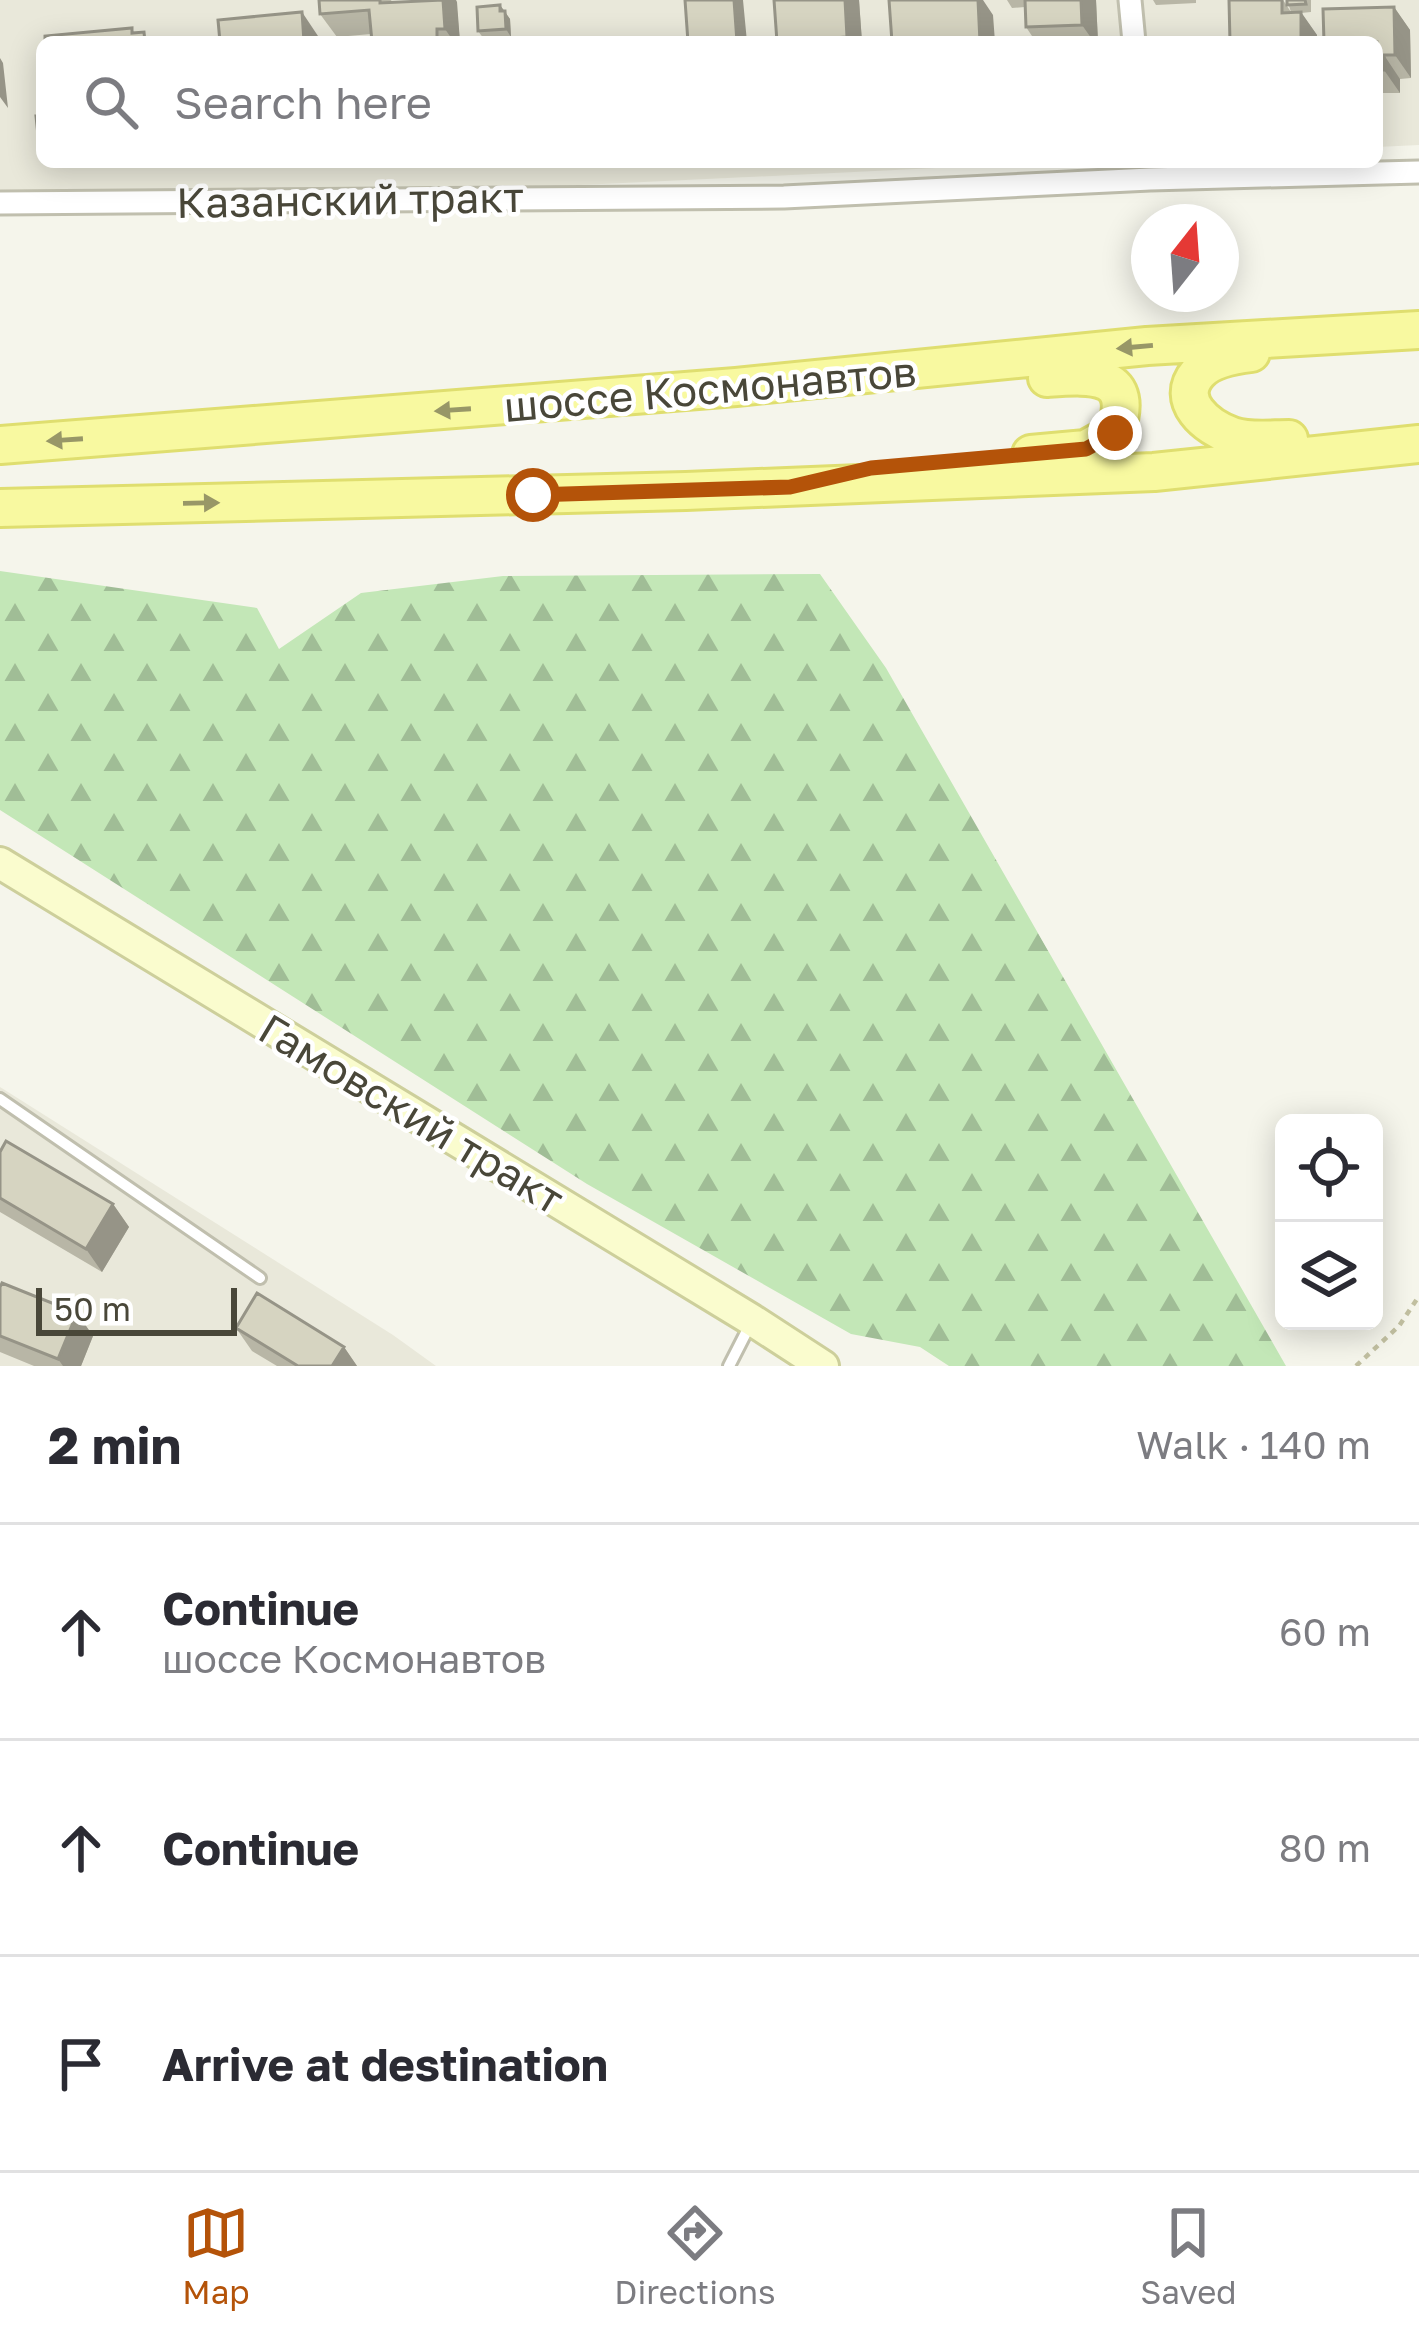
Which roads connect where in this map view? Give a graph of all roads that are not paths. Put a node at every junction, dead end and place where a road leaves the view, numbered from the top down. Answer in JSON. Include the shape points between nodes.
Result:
{"nodes":[{"id":1,"x":1130,"y":0,"type":"edge"},
{"id":2,"x":1134,"y":36,"type":"edge"},
{"id":3,"x":1149,"y":170,"type":"edge"},
{"id":4,"x":1419,"y":172,"type":"edge"},
{"id":5,"x":0,"y":203,"type":"edge"},
{"id":6,"x":1402,"y":331,"type":"edge"},
{"id":7,"x":736,"y":387,"type":"junction"},
{"id":8,"x":1419,"y":442,"type":"edge"},
{"id":9,"x":0,"y":446,"type":"edge"},
{"id":10,"x":790,"y":487,"type":"junction"},
{"id":11,"x":0,"y":508,"type":"edge"},
{"id":12,"x":0,"y":862,"type":"edge"},
{"id":13,"x":0,"y":1101,"type":"edge"},
{"id":14,"x":260,"y":1278,"type":"dead end"},
{"id":15,"x":752,"y":1320,"type":"junction"},
{"id":16,"x":729,"y":1366,"type":"edge"},
{"id":17,"x":823,"y":1366,"type":"edge"}],
"edges":[{"from":1,"to":2,"type":"street"},
{"from":3,"to":4,"type":"street","name":"Казанский тракт"},
{"from":3,"to":5,"type":"street","name":"Казанский тракт","via":[[784,197]]},
{"from":6,"to":7,"type":"main road","name":"шоссе Космонавтов","one_way":true,"via":[[1148,346]]},
{"from":6,"to":8,"type":"main road","via":[[1228,356],[1199,371],[1191,406],[1236,439]]},
{"from":7,"to":9,"type":"main road","name":"шоссе Космонавтов","one_way":true},
{"from":7,"to":10,"type":"main road","via":[[778,396],[1090,375],[1109,382],[1120,398],[1115,433],[1086,449],[871,468]]},
{"from":8,"to":10,"type":"main road","via":[[1154,472]]},
{"from":11,"to":10,"type":"main road","one_way":true},
{"from":12,"to":15,"type":"street","name":"Гамовский тракт"},
{"from":13,"to":14,"type":"lane"},
{"from":15,"to":16,"type":"lane"},
{"from":15,"to":17,"type":"street","name":"Гамовский тракт"}]}
